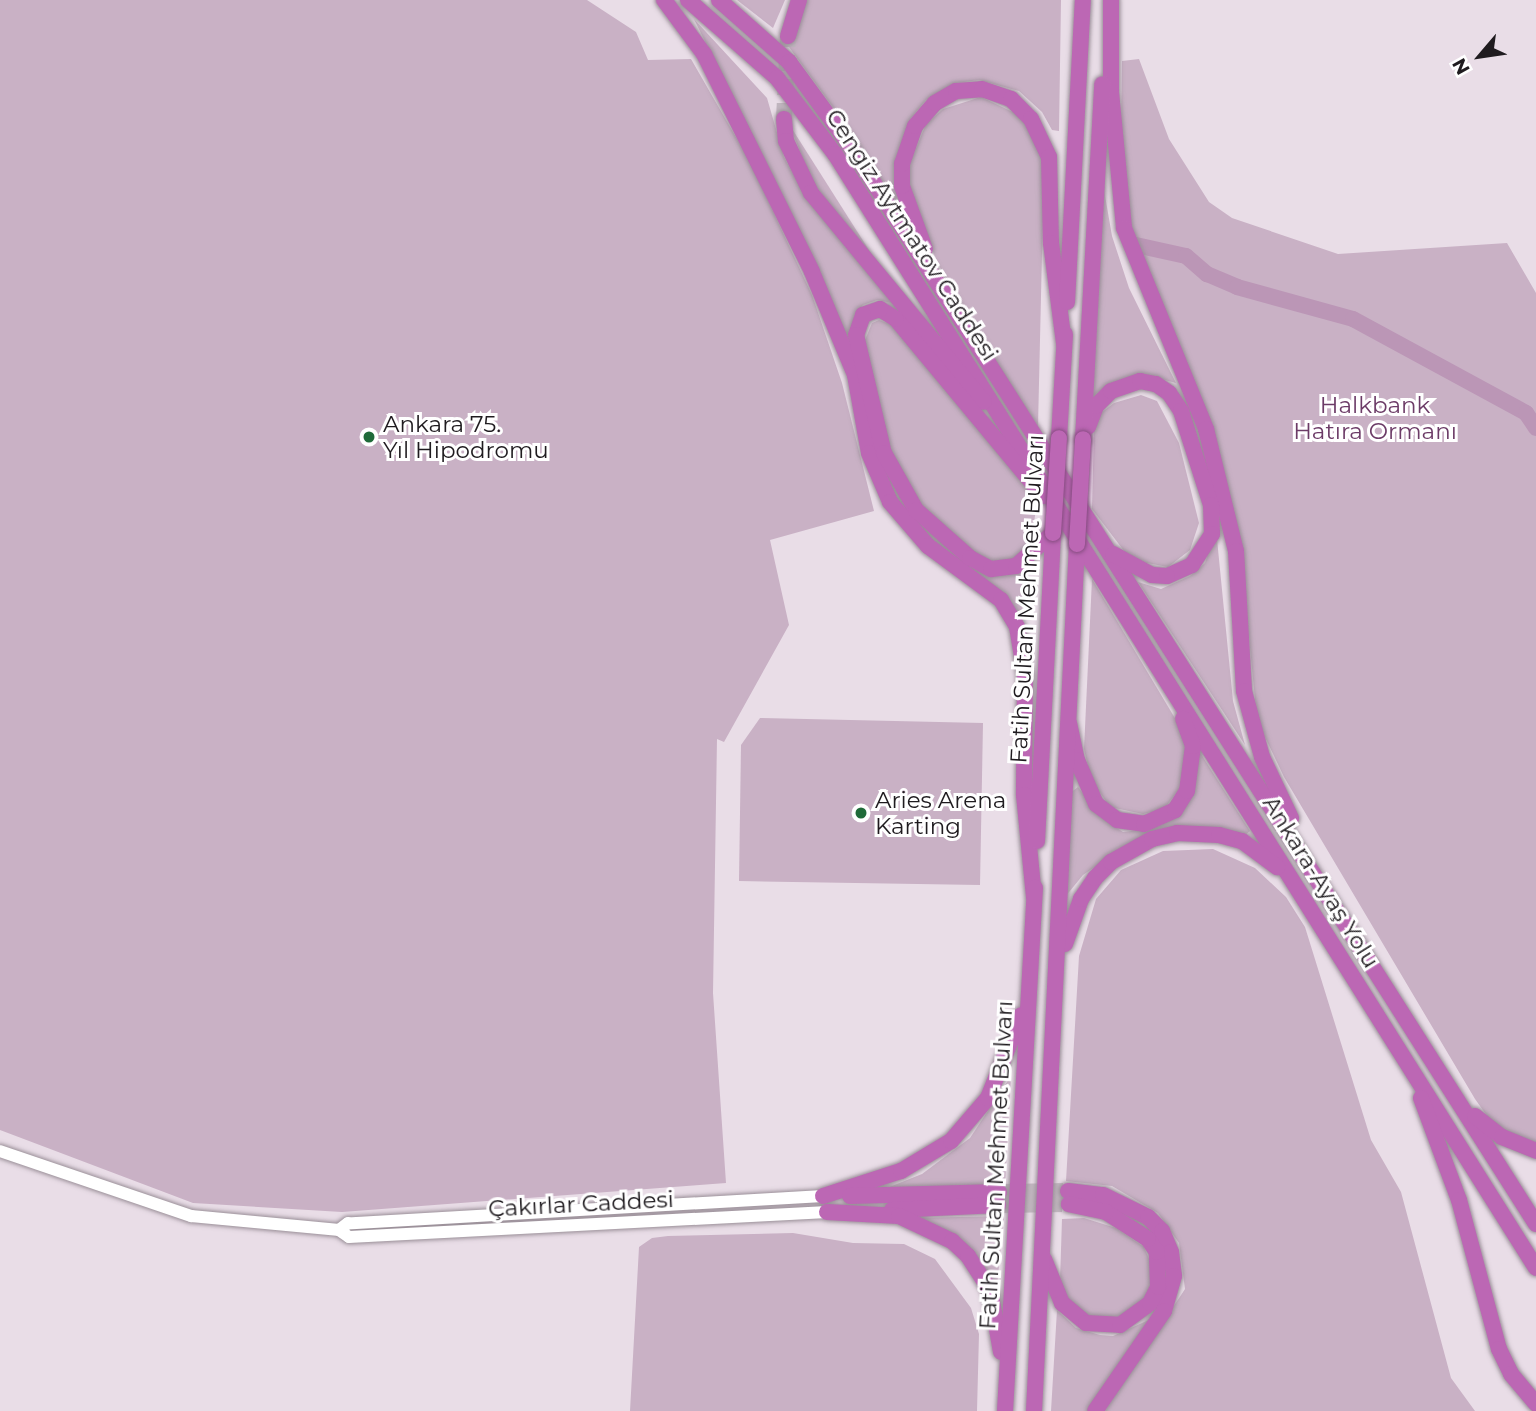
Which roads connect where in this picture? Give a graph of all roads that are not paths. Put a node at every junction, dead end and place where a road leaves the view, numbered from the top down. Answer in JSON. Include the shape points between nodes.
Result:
{"nodes":[{"id":1,"x":664,"y":0,"type":"edge"},
{"id":2,"x":688,"y":0,"type":"edge"},
{"id":3,"x":719,"y":0,"type":"edge"},
{"id":4,"x":799,"y":0,"type":"edge"},
{"id":5,"x":1083,"y":0,"type":"edge"},
{"id":6,"x":1109,"y":0,"type":"edge"},
{"id":7,"x":1122,"y":0,"type":"edge"},
{"id":8,"x":788,"y":36,"type":"tunnel mouth"},
{"id":9,"x":784,"y":119,"type":"tunnel mouth"},
{"id":10,"x":1114,"y":127,"type":"junction"},
{"id":11,"x":969,"y":340,"type":"junction"},
{"id":12,"x":1064,"y":343,"type":"junction"},
{"id":13,"x":1083,"y":439,"type":"junction"},
{"id":14,"x":1022,"y":446,"type":"junction"},
{"id":15,"x":1069,"y":492,"type":"joint"},
{"id":16,"x":1067,"y":522,"type":"junction"},
{"id":17,"x":1053,"y":533,"type":"junction"},
{"id":18,"x":1108,"y":551,"type":"junction"},
{"id":19,"x":1069,"y":723,"type":"junction"},
{"id":20,"x":1034,"y":897,"type":"junction"},
{"id":21,"x":1305,"y":901,"type":"junction"},
{"id":22,"x":1340,"y":910,"type":"junction"},
{"id":23,"x":1056,"y":981,"type":"junction"},
{"id":24,"x":1029,"y":989,"type":"junction"},
{"id":25,"x":1398,"y":1044,"type":"junction"},
{"id":26,"x":1466,"y":1108,"type":"junction"},
{"id":27,"x":0,"y":1151,"type":"edge"},
{"id":28,"x":1536,"y":1151,"type":"edge"},
{"id":29,"x":1517,"y":1193,"type":"junction"},
{"id":30,"x":998,"y":1199,"type":"tunnel mouth"},
{"id":31,"x":747,"y":1200,"type":"junction"},
{"id":32,"x":825,"y":1204,"type":"junction"},
{"id":33,"x":1536,"y":1210,"type":"edge"},
{"id":34,"x":749,"y":1216,"type":"junction"},
{"id":35,"x":1536,"y":1224,"type":"edge"},
{"id":36,"x":339,"y":1230,"type":"junction"},
{"id":37,"x":1042,"y":1253,"type":"junction"},
{"id":38,"x":1536,"y":1268,"type":"edge"},
{"id":39,"x":1006,"y":1389,"type":"junction"},
{"id":40,"x":1536,"y":1404,"type":"edge"},
{"id":41,"x":1005,"y":1411,"type":"edge"},
{"id":42,"x":1034,"y":1411,"type":"edge"},
{"id":43,"x":1095,"y":1411,"type":"edge"}],
"edges":[{"from":1,"to":20,"type":"highway","via":[[704,54],[812,272],[855,374],[869,453],[890,502],[928,546],[1001,600],[1017,627],[1025,675],[1024,794]]},
{"from":2,"to":14,"type":"highway","name":"Cengiz Aytmatov Caddesi","via":[[749,49],[802,108]]},
{"from":3,"to":11,"type":"highway","name":"Cengiz Aytmatov Caddesi","via":[[776,47],[824,107]]},
{"from":4,"to":8,"type":"highway"},
{"from":5,"to":12,"type":"highway","name":"Fatih Sultan Mehmet Bulvarı"},
{"from":6,"to":10,"type":"highway"},
{"from":6,"to":13,"type":"highway","name":"Fatih Sultan Mehmet Bulvarı"},
{"from":7,"to":10,"type":"highway"},
{"from":9,"to":14,"type":"highway","via":[[789,149],[811,192]]},
{"from":10,"to":22,"type":"highway","via":[[1129,247],[1202,417],[1231,522],[1249,713],[1262,757]]},
{"from":11,"to":12,"type":"highway","via":[[910,218],[902,164],[915,126],[935,103],[956,91],[982,89],[1022,108],[1049,157],[1051,243]]},
{"from":11,"to":15,"type":"highway","name":"Cengiz Aytmatov Caddesi"},
{"from":12,"to":17,"type":"highway","name":"Fatih Sultan Mehmet Bulvarı","bridge":true},
{"from":13,"to":18,"type":"highway","via":[[1096,406],[1111,391],[1140,381],[1156,384],[1181,411],[1211,505],[1212,534],[1192,565],[1167,576],[1152,575]]},
{"from":13,"to":19,"type":"highway","name":"Fatih Sultan Mehmet Bulvarı","bridge":true},
{"from":14,"to":16,"type":"highway","name":"Cengiz Aytmatov Caddesi"},
{"from":15,"to":18,"type":"highway","name":"Ankara-Ayaş Yolu"},
{"from":16,"to":17,"type":"highway","via":[[975,419],[896,319],[880,309],[863,315],[856,335],[881,444],[916,510],[970,558],[991,569],[1016,566]]},
{"from":16,"to":19,"type":"highway","via":[[1189,733],[1193,761],[1184,800],[1167,816],[1144,824],[1105,813],[1088,789]]},
{"from":16,"to":21,"type":"highway","name":"Ankara-Ayaş Yolu"},
{"from":17,"to":20,"type":"highway","name":"Fatih Sultan Mehmet Bulvarı"},
{"from":18,"to":22,"type":"highway","name":"Ankara-Ayaş Yolu"},
{"from":19,"to":23,"type":"highway","name":"Fatih Sultan Mehmet Bulvarı"},
{"from":20,"to":24,"type":"highway","name":"Fatih Sultan Mehmet Bulvarı"},
{"from":21,"to":23,"type":"highway","via":[[1276,866],[1242,841],[1198,832],[1152,839],[1111,862],[1081,899]]},
{"from":21,"to":25,"type":"highway","name":"Ankara-Ayaş Yolu"},
{"from":22,"to":26,"type":"highway","name":"Ankara-Ayaş Yolu"},
{"from":23,"to":37,"type":"highway","name":"Fatih Sultan Mehmet Bulvarı"},
{"from":24,"to":32,"type":"highway","via":[[1002,1073],[971,1123],[929,1157]]},
{"from":24,"to":39,"type":"highway","name":"Fatih Sultan Mehmet Bulvarı"},
{"from":25,"to":38,"type":"highway","name":"Ankara-Ayaş Yolu"},
{"from":25,"to":40,"type":"highway","via":[[1459,1200],[1499,1349],[1511,1374]]},
{"from":26,"to":28,"type":"highway","via":[[1502,1137]]},
{"from":26,"to":29,"type":"highway","name":"Ankara-Ayaş Yolu"},
{"from":27,"to":36,"type":"main road","name":"Çakırlar Caddesi","via":[[191,1216]]},
{"from":29,"to":33,"type":"highway"},
{"from":29,"to":35,"type":"highway","name":"Ankara-Ayaş Yolu"},
{"from":30,"to":32,"type":"highway"},
{"from":31,"to":32,"type":"main road","name":"Çakırlar Caddesi"},
{"from":31,"to":34,"type":"main road"},
{"from":31,"to":36,"type":"main road","name":"Çakırlar Caddesi","via":[[348,1223]]},
{"from":32,"to":34,"type":"main road","name":"Çakırlar Caddesi"},
{"from":32,"to":39,"type":"highway","via":[[918,1222],[936,1230],[968,1256],[990,1290]]},
{"from":34,"to":36,"type":"main road","name":"Çakırlar Caddesi","via":[[349,1237]]},
{"from":37,"to":42,"type":"highway","name":"Fatih Sultan Mehmet Bulvarı"},
{"from":37,"to":43,"type":"highway","via":[[1062,1303],[1086,1323],[1121,1325],[1150,1303],[1160,1269],[1148,1238],[1105,1212],[1068,1198],[1103,1195],[1137,1211],[1162,1231],[1171,1252],[1174,1276],[1164,1311]]},
{"from":39,"to":41,"type":"highway","name":"Fatih Sultan Mehmet Bulvarı"}]}
